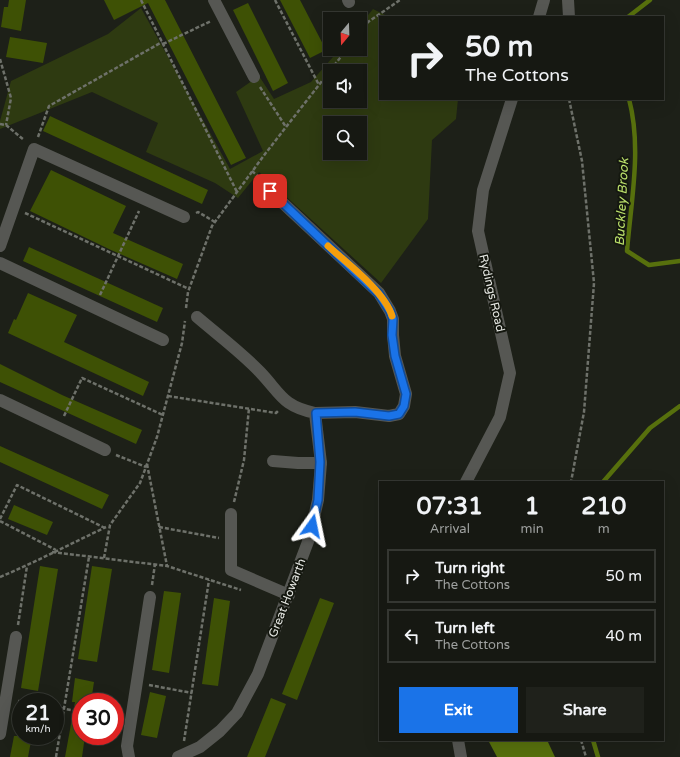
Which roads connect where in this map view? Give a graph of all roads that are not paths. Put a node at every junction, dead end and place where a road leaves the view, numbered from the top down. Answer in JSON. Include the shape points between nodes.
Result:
{"nodes":[{"id":1,"x":214,"y":0,"type":"edge"},
{"id":2,"x":544,"y":0,"type":"edge"},
{"id":3,"x":568,"y":0,"type":"edge"},
{"id":4,"x":539,"y":16,"type":"edge"},
{"id":5,"x":569,"y":16,"type":"edge"},
{"id":6,"x":254,"y":77,"type":"road end"},
{"id":7,"x":512,"y":100,"type":"edge"},
{"id":8,"x":270,"y":191,"type":"dead end"},
{"id":9,"x":184,"y":217,"type":"road end"},
{"id":10,"x":0,"y":246,"type":"edge"},
{"id":11,"x":0,"y":263,"type":"edge"},
{"id":12,"x":189,"y":316,"type":"road end"},
{"id":13,"x":163,"y":340,"type":"dead end"},
{"id":14,"x":0,"y":400,"type":"edge"},
{"id":15,"x":316,"y":413,"type":"junction"},
{"id":16,"x":105,"y":450,"type":"road end"},
{"id":17,"x":273,"y":461,"type":"dead end"},
{"id":18,"x":320,"y":462,"type":"junction"},
{"id":19,"x":467,"y":481,"type":"edge"},
{"id":20,"x":231,"y":514,"type":"road end"},
{"id":21,"x":289,"y":595,"type":"junction"},
{"id":22,"x":150,"y":597,"type":"road end"},
{"id":23,"x":16,"y":637,"type":"road end"},
{"id":24,"x":0,"y":734,"type":"edge"},
{"id":25,"x":458,"y":741,"type":"edge"},
{"id":26,"x":180,"y":756,"type":"edge"},
{"id":27,"x":128,"y":757,"type":"edge"},
{"id":28,"x":461,"y":757,"type":"edge"}],
"edges":[{"from":1,"to":6,"type":"street"},
{"from":2,"to":4,"type":"street"},
{"from":3,"to":5,"type":"street"},
{"from":7,"to":19,"type":"street","name":"Rydings Road","via":[[483,190],[478,231],[510,373],[500,417]]},
{"from":8,"to":15,"type":"street","via":[[379,294],[393,319],[395,356],[406,394],[404,406],[399,414],[389,416],[355,412]]},
{"from":9,"to":10,"type":"street","via":[[34,149]]},
{"from":11,"to":13,"type":"street"},
{"from":12,"to":15,"type":"street","via":[[260,372],[282,398],[300,410]]},
{"from":14,"to":16,"type":"street"},
{"from":15,"to":18,"type":"street","name":"Great Howarth"},
{"from":17,"to":18,"type":"street"},
{"from":18,"to":21,"type":"street","name":"Great Howarth","via":[[318,500],[309,539]]},
{"from":20,"to":21,"type":"street","via":[[231,570]]},
{"from":21,"to":26,"type":"street","name":"Great Howarth","via":[[258,674],[237,713],[200,748]]},
{"from":22,"to":27,"type":"street","via":[[127,746]]},
{"from":23,"to":24,"type":"street"},
{"from":25,"to":28,"type":"street"}]}
